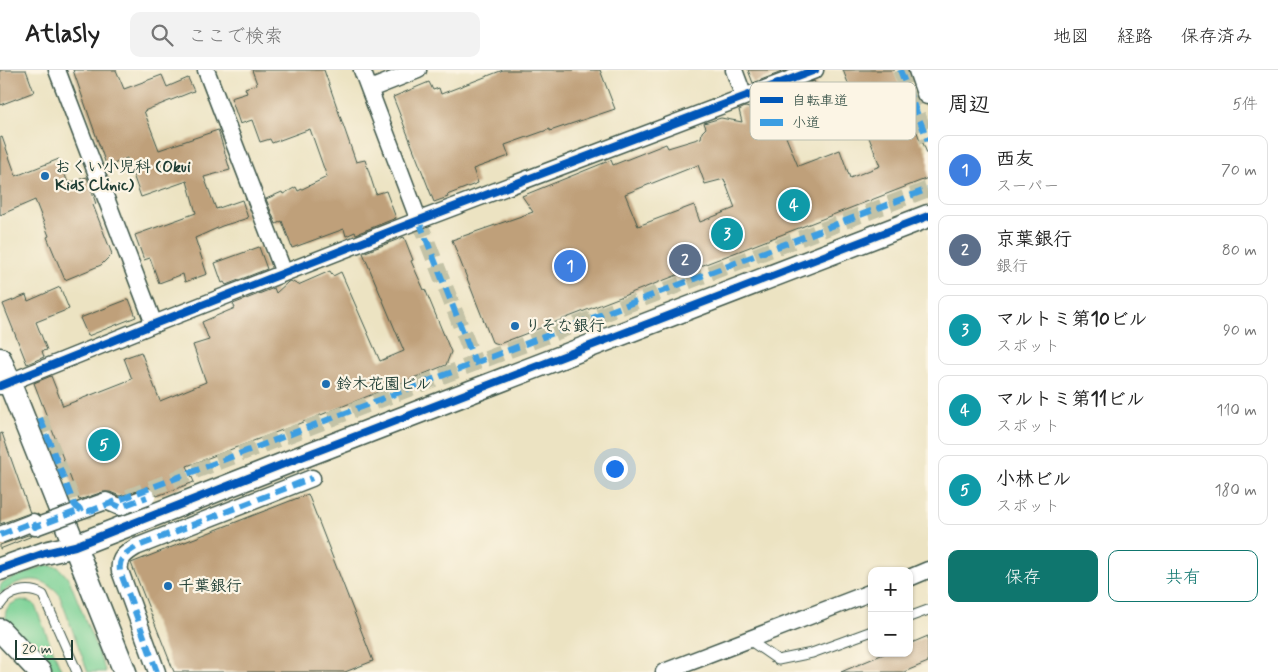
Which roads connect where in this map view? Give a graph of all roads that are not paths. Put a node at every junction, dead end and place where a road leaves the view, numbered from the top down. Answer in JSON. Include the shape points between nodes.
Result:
{"nodes":[{"id":1,"x":57,"y":70,"type":"edge"},
{"id":2,"x":206,"y":70,"type":"edge"},
{"id":3,"x":362,"y":70,"type":"edge"},
{"id":4,"x":418,"y":70,"type":"edge"},
{"id":5,"x":734,"y":70,"type":"edge"},
{"id":6,"x":815,"y":70,"type":"edge"},
{"id":7,"x":920,"y":70,"type":"edge"},
{"id":8,"x":783,"y":82,"type":"edge"},
{"id":9,"x":370,"y":89,"type":"junction"},
{"id":10,"x":928,"y":93,"type":"edge"},
{"id":11,"x":750,"y":95,"type":"edge"},
{"id":12,"x":744,"y":97,"type":"junction"},
{"id":13,"x":928,"y":216,"type":"edge"},
{"id":14,"x":419,"y":221,"type":"junction"},
{"id":15,"x":284,"y":273,"type":"junction"},
{"id":16,"x":154,"y":324,"type":"junction"},
{"id":17,"x":0,"y":358,"type":"edge"},
{"id":18,"x":5,"y":384,"type":"edge"},
{"id":19,"x":312,"y":478,"type":"dead end"},
{"id":20,"x":146,"y":496,"type":"tunnel mouth"},
{"id":21,"x":63,"y":516,"type":"junction"},
{"id":22,"x":0,"y":535,"type":"edge"},
{"id":23,"x":75,"y":546,"type":"junction"},
{"id":24,"x":0,"y":569,"type":"edge"},
{"id":25,"x":928,"y":570,"type":"edge"},
{"id":26,"x":913,"y":576,"type":"edge"},
{"id":27,"x":868,"y":594,"type":"edge"},
{"id":28,"x":0,"y":606,"type":"edge"},
{"id":29,"x":928,"y":610,"type":"edge"},
{"id":30,"x":913,"y":616,"type":"edge"},
{"id":31,"x":0,"y":630,"type":"edge"},
{"id":32,"x":868,"y":632,"type":"edge"},
{"id":33,"x":749,"y":640,"type":"junction"},
{"id":34,"x":40,"y":672,"type":"edge"},
{"id":35,"x":77,"y":672,"type":"edge"},
{"id":36,"x":125,"y":672,"type":"edge"},
{"id":37,"x":157,"y":672,"type":"edge"},
{"id":38,"x":664,"y":672,"type":"edge"}],
"edges":[{"from":1,"to":16,"type":"street"},
{"from":2,"to":15,"type":"street"},
{"from":3,"to":9,"type":"street"},
{"from":4,"to":9,"type":"street"},
{"from":5,"to":12,"type":"street"},
{"from":6,"to":8,"type":"street"},
{"from":7,"to":10,"type":"street"},
{"from":9,"to":14,"type":"street"},
{"from":11,"to":12,"type":"street"},
{"from":12,"to":14,"type":"street"},
{"from":13,"to":23,"type":"street"},
{"from":14,"to":15,"type":"street"},
{"from":15,"to":16,"type":"street"},
{"from":16,"to":18,"type":"street"},
{"from":17,"to":18,"type":"street"},
{"from":18,"to":21,"type":"street"},
{"from":19,"to":37,"type":"street","via":[[136,547],[122,557],[120,570]]},
{"from":20,"to":21,"type":"street","bridge":true,"via":[[120,507],[106,501]]},
{"from":21,"to":22,"type":"street","bridge":true,"via":[[36,527],[33,522]]},
{"from":21,"to":23,"type":"street"},
{"from":23,"to":24,"type":"street"},
{"from":23,"to":36,"type":"street"},
{"from":25,"to":26,"type":"street"},
{"from":27,"to":33,"type":"street"},
{"from":28,"to":35,"type":"lane","via":[[2,601],[22,590],[35,590],[43,595]]},
{"from":29,"to":30,"type":"lane"},
{"from":31,"to":34,"type":"street"},
{"from":32,"to":33,"type":"lane","via":[[812,653],[778,660]]},
{"from":33,"to":38,"type":"street"}]}
